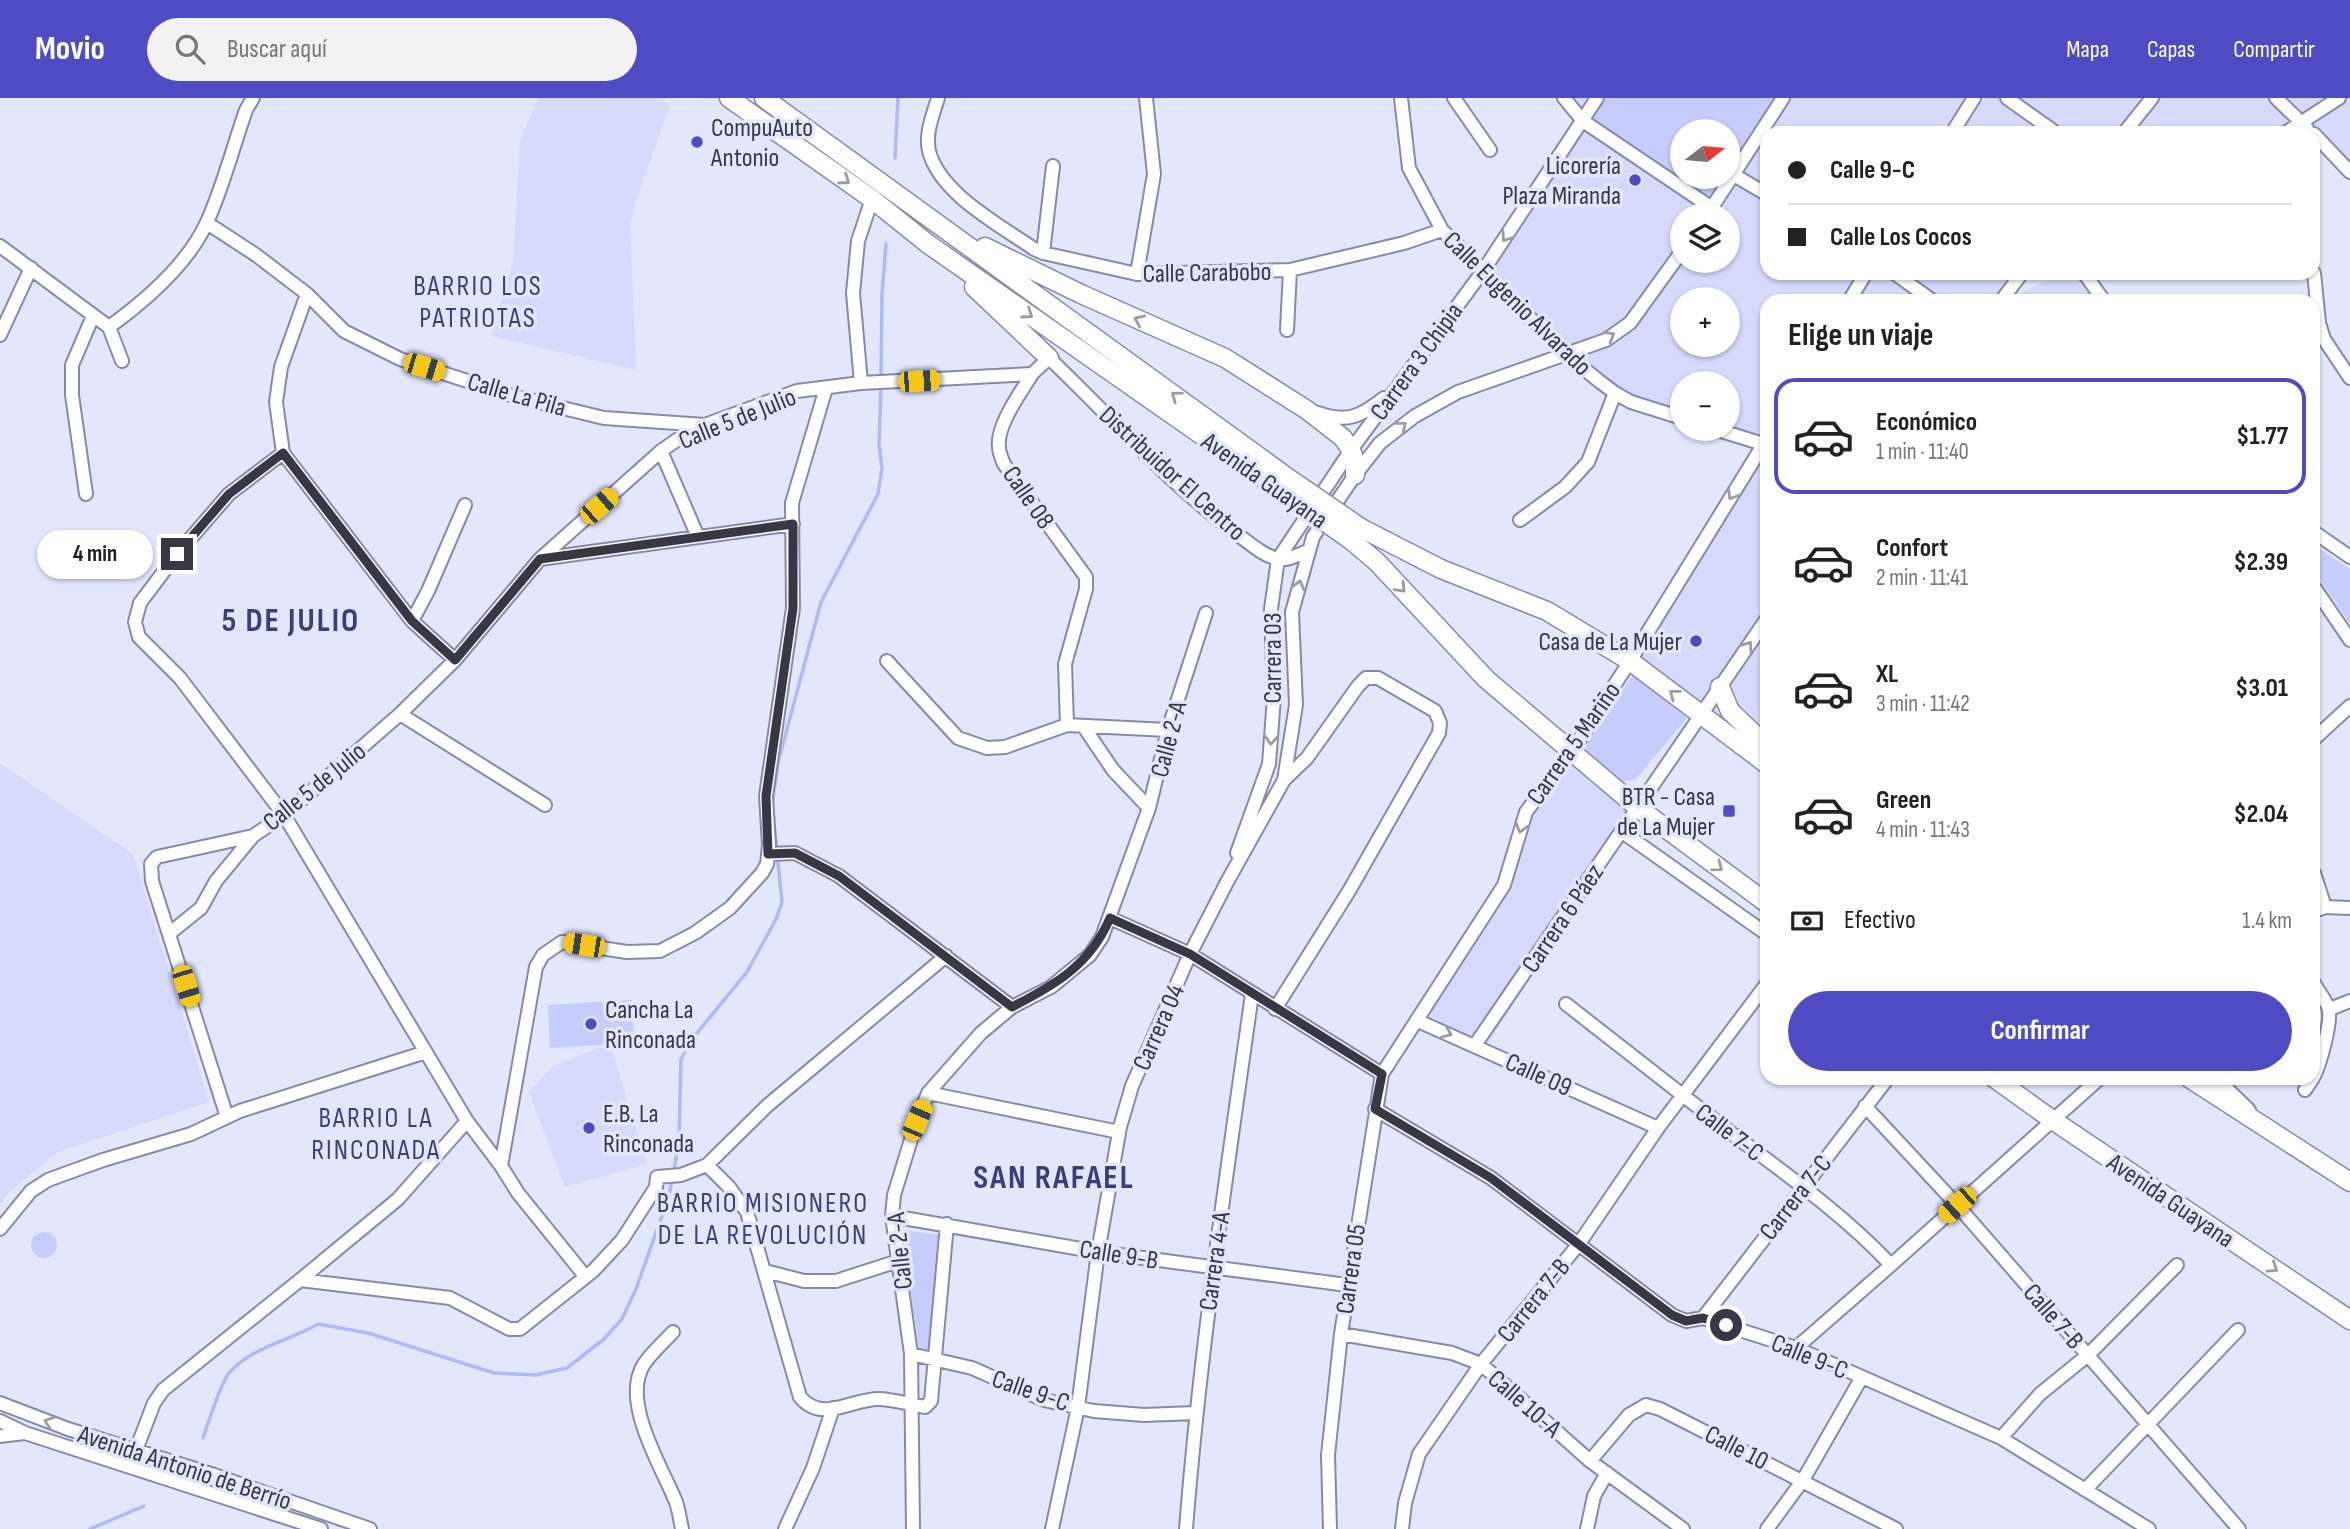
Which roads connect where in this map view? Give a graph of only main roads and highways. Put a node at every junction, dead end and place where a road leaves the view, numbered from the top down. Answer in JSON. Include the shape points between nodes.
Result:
{"nodes":[{"id":1,"x":729,"y":98,"type":"edge"},
{"id":2,"x":764,"y":98,"type":"edge"},
{"id":3,"x":940,"y":225,"type":"junction"},
{"id":4,"x":928,"y":244,"type":"junction"},
{"id":5,"x":1049,"y":358,"type":"road end"},
{"id":6,"x":1355,"y":475,"type":"road end"},
{"id":7,"x":1287,"y":486,"type":"junction"},
{"id":8,"x":1356,"y":535,"type":"junction"},
{"id":9,"x":1720,"y":687,"type":"road end"},
{"id":10,"x":1731,"y":736,"type":"junction"},
{"id":11,"x":1760,"y":740,"type":"edge"},
{"id":12,"x":1760,"y":745,"type":"edge"},
{"id":13,"x":1760,"y":759,"type":"edge"},
{"id":14,"x":1760,"y":898,"type":"edge"},
{"id":15,"x":2004,"y":1085,"type":"edge"},
{"id":16,"x":2200,"y":1085,"type":"edge"},
{"id":17,"x":2350,"y":1182,"type":"edge"},
{"id":18,"x":2350,"y":1320,"type":"edge"}],
"edges":[{"from":1,"to":4,"type":"highway","name":"Avenida Guayana","one_way":true},
{"from":2,"to":3,"type":"highway","name":"Avenida Guayana"},
{"from":6,"to":3,"type":"highway","one_way":true,"via":[[1355,461],[1343,438],[1225,358]]},
{"from":7,"to":3,"type":"highway","name":"Avenida Guayana","one_way":true},
{"from":4,"to":5,"type":"highway"},
{"from":4,"to":7,"type":"highway","name":"Avenida Guayana","one_way":true},
{"from":7,"to":8,"type":"highway","name":"Avenida Guayana","bridge":true},
{"from":10,"to":8,"type":"highway","name":"Avenida Guayana","one_way":true,"via":[[1630,661],[1547,611]]},
{"from":8,"to":14,"type":"highway","name":"Avenida Guayana","one_way":true,"via":[[1486,679],[1637,807]]},
{"from":9,"to":11,"type":"highway","via":[[1730,711]]},
{"from":10,"to":12,"type":"highway"},
{"from":10,"to":13,"type":"highway","name":"Avenida Guayana"},
{"from":15,"to":18,"type":"highway","name":"Avenida Guayana","one_way":true},
{"from":16,"to":17,"type":"highway"}]}
